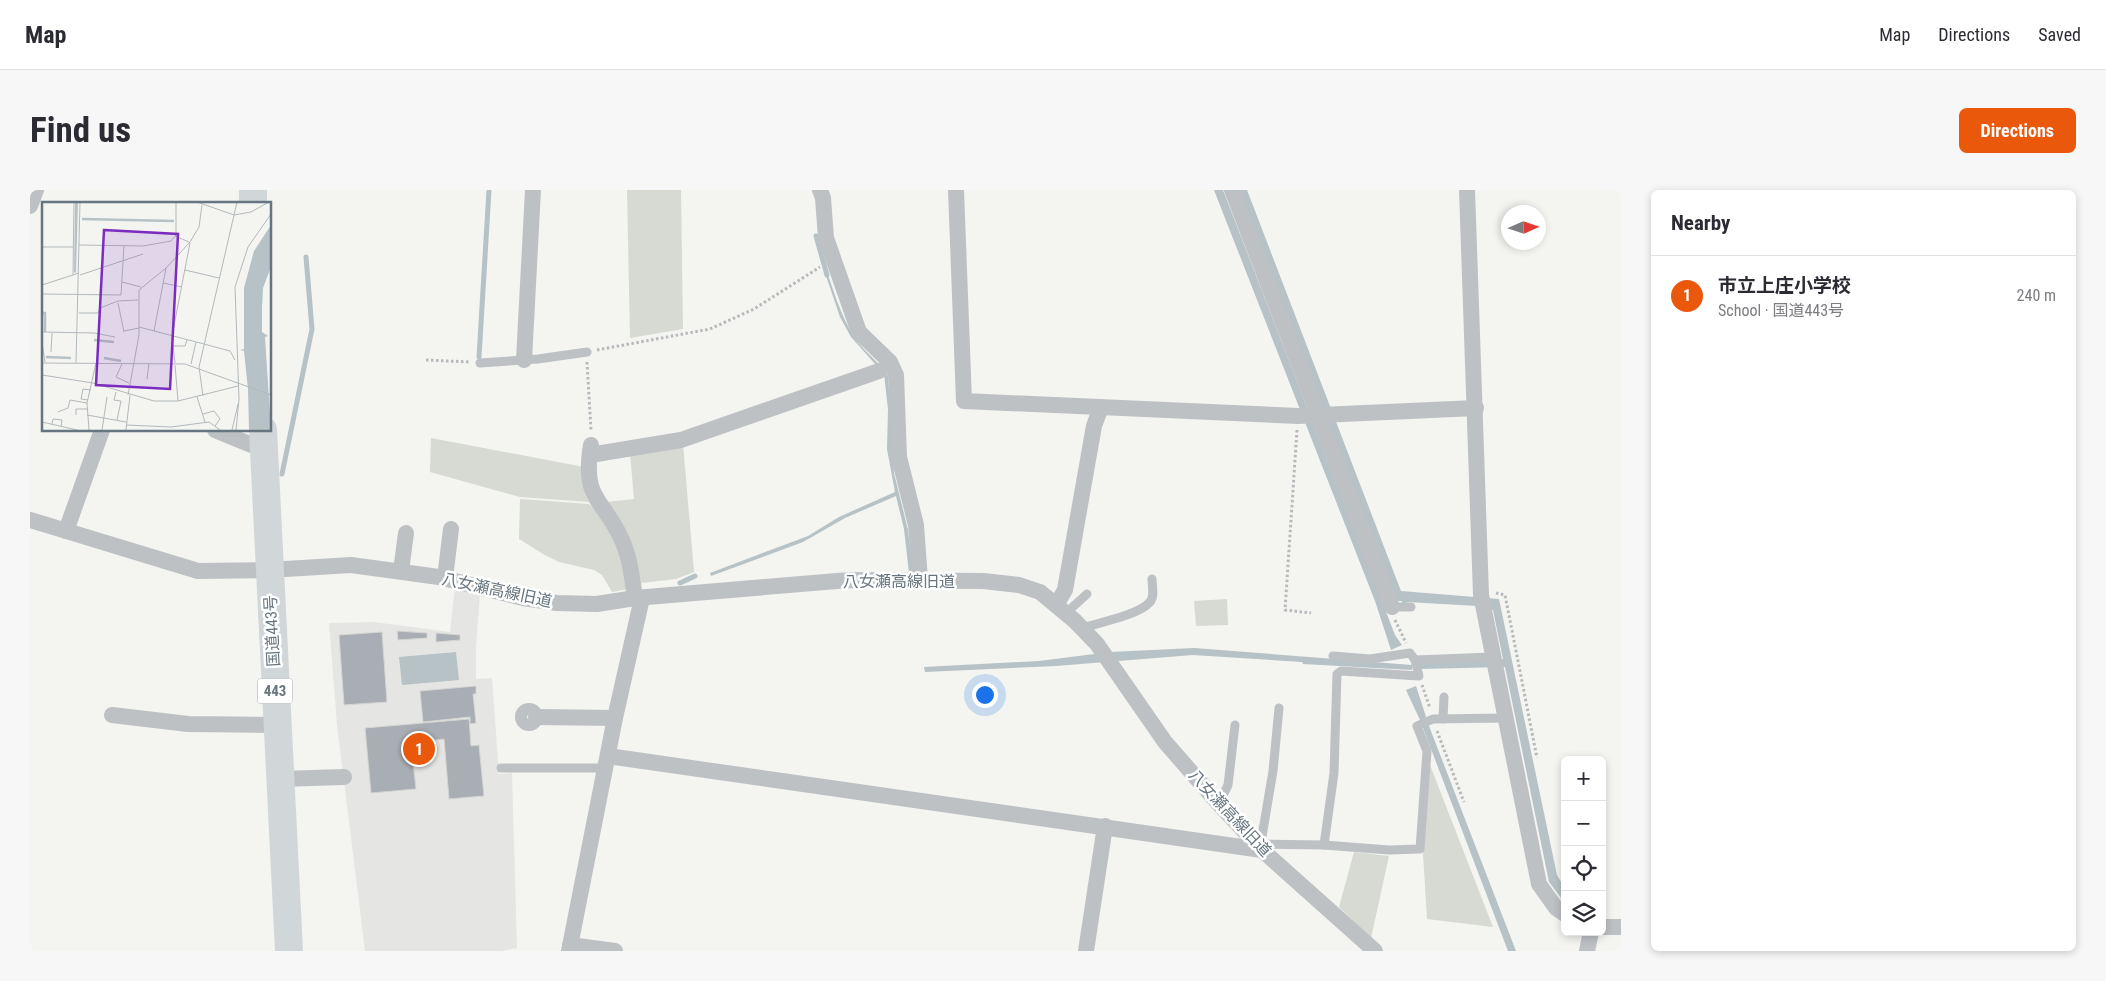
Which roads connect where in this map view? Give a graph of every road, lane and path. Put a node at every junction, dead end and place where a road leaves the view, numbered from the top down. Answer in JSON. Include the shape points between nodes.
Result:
{"nodes":[{"id":1,"x":36,"y":190,"type":"edge"},
{"id":2,"x":534,"y":190,"type":"edge"},
{"id":3,"x":820,"y":190,"type":"edge"},
{"id":4,"x":956,"y":190,"type":"edge"},
{"id":5,"x":1232,"y":190,"type":"edge"},
{"id":6,"x":1467,"y":190,"type":"edge"},
{"id":7,"x":30,"y":206,"type":"edge"},
{"id":8,"x":833,"y":263,"type":"junction"},
{"id":9,"x":587,"y":352,"type":"junction"},
{"id":10,"x":426,"y":360,"type":"dead end"},
{"id":11,"x":524,"y":360,"type":"junction"},
{"id":12,"x":480,"y":363,"type":"joint"},
{"id":13,"x":879,"y":371,"type":"dead end"},
{"id":14,"x":1101,"y":407,"type":"junction"},
{"id":15,"x":1476,"y":408,"type":"junction"},
{"id":16,"x":1318,"y":415,"type":"junction"},
{"id":17,"x":1298,"y":416,"type":"junction"},
{"id":18,"x":102,"y":431,"type":"edge"},
{"id":19,"x":221,"y":431,"type":"edge"},
{"id":20,"x":263,"y":440,"type":"edge"},
{"id":21,"x":591,"y":450,"type":"junction"},
{"id":22,"x":30,"y":520,"type":"edge"},
{"id":23,"x":451,"y":529,"type":"dead end"},
{"id":24,"x":66,"y":531,"type":"junction"},
{"id":25,"x":406,"y":533,"type":"dead end"},
{"id":26,"x":269,"y":570,"type":"junction"},
{"id":27,"x":400,"y":572,"type":"junction"},
{"id":28,"x":445,"y":578,"type":"junction"},
{"id":29,"x":1152,"y":579,"type":"dead end"},
{"id":30,"x":920,"y":580,"type":"junction"},
{"id":31,"x":1480,"y":592,"type":"junction"},
{"id":32,"x":1087,"y":594,"type":"dead end"},
{"id":33,"x":639,"y":598,"type":"junction"},
{"id":34,"x":1392,"y":607,"type":"junction"},
{"id":35,"x":1411,"y":607,"type":"dead end"},
{"id":36,"x":1061,"y":609,"type":"junction"},
{"id":37,"x":1311,"y":613,"type":"dead end"},
{"id":38,"x":1082,"y":628,"type":"junction"},
{"id":39,"x":1333,"y":656,"type":"dead end"},
{"id":40,"x":1412,"y":657,"type":"junction"},
{"id":41,"x":1493,"y":657,"type":"junction"},
{"id":42,"x":1419,"y":676,"type":"junction"},
{"id":43,"x":1444,"y":697,"type":"dead end"},
{"id":44,"x":1279,"y":708,"type":"dead end"},
{"id":45,"x":112,"y":715,"type":"dead end"},
{"id":46,"x":536,"y":717,"type":"dead end"},
{"id":47,"x":615,"y":718,"type":"junction"},
{"id":48,"x":1506,"y":718,"type":"junction"},
{"id":49,"x":1438,"y":719,"type":"junction"},
{"id":50,"x":277,"y":725,"type":"junction"},
{"id":51,"x":1235,"y":725,"type":"dead end"},
{"id":52,"x":1537,"y":758,"type":"dead end"},
{"id":53,"x":607,"y":762,"type":"junction"},
{"id":54,"x":501,"y":768,"type":"dead end"},
{"id":55,"x":344,"y":776,"type":"dead end"},
{"id":56,"x":280,"y":779,"type":"junction"},
{"id":57,"x":1464,"y":802,"type":"dead end"},
{"id":58,"x":1219,"y":804,"type":"junction"},
{"id":59,"x":1105,"y":826,"type":"junction"},
{"id":60,"x":1324,"y":844,"type":"junction"},
{"id":61,"x":1261,"y":847,"type":"junction"},
{"id":62,"x":1561,"y":911,"type":"edge"},
{"id":63,"x":1606,"y":927,"type":"edge"},
{"id":64,"x":1621,"y":927,"type":"edge"},
{"id":65,"x":1590,"y":936,"type":"edge"},
{"id":66,"x":567,"y":949,"type":"edge"},
{"id":67,"x":289,"y":951,"type":"edge"},
{"id":68,"x":615,"y":951,"type":"edge"},
{"id":69,"x":1086,"y":951,"type":"edge"},
{"id":70,"x":1375,"y":951,"type":"edge"},
{"id":71,"x":1586,"y":951,"type":"edge"}],
"edges":[{"from":1,"to":7,"type":"street"},
{"from":2,"to":11,"type":"street"},
{"from":3,"to":8,"type":"street","via":[[826,238]]},
{"from":4,"to":14,"type":"street","via":[[964,401]]},
{"from":5,"to":16,"type":"street"},
{"from":6,"to":15,"type":"street"},
{"from":8,"to":9,"type":"path","via":[[819,268],[754,309],[710,329]]},
{"from":8,"to":30,"type":"street","via":[[859,332],[890,362],[896,375],[899,457],[916,525]]},
{"from":9,"to":11,"type":"lane"},
{"from":9,"to":21,"type":"path"},
{"from":10,"to":12,"type":"path"},
{"from":11,"to":12,"type":"lane"},
{"from":13,"to":21,"type":"street","via":[[681,440]]},
{"from":14,"to":17,"type":"street"},
{"from":14,"to":36,"type":"street","via":[[1092,436]]},
{"from":15,"to":16,"type":"street"},
{"from":15,"to":31,"type":"street"},
{"from":16,"to":17,"type":"street"},
{"from":16,"to":34,"type":"street"},
{"from":17,"to":37,"type":"path","via":[[1285,610]]},
{"from":18,"to":24,"type":"street"},
{"from":19,"to":20,"type":"street"},
{"from":20,"to":26,"type":"highway","name":"国道443号","number":"443"},
{"from":21,"to":33,"type":"street","via":[[589,485],[620,536],[630,559]]},
{"from":22,"to":24,"type":"street","name":"八女瀬高線旧道"},
{"from":23,"to":28,"type":"street"},
{"from":24,"to":26,"type":"street","name":"八女瀬高線旧道","via":[[198,571]]},
{"from":25,"to":27,"type":"street"},
{"from":26,"to":27,"type":"street","name":"八女瀬高線旧道","via":[[351,565]]},
{"from":26,"to":50,"type":"highway","name":"国道443号","number":"443"},
{"from":27,"to":28,"type":"street","name":"八女瀬高線旧道"},
{"from":28,"to":33,"type":"street","name":"八女瀬高線旧道","via":[[523,598],[558,603],[597,604]]},
{"from":29,"to":38,"type":"lane","via":[[1150,602]]},
{"from":30,"to":33,"type":"street","name":"八女瀬高線旧道","via":[[849,580]]},
{"from":30,"to":36,"type":"street","name":"八女瀬高線旧道","via":[[1019,585],[1040,592]]},
{"from":31,"to":41,"type":"street"},
{"from":31,"to":52,"type":"path","via":[[1505,595]]},
{"from":32,"to":36,"type":"lane"},
{"from":33,"to":47,"type":"street"},
{"from":34,"to":35,"type":"lane"},
{"from":34,"to":40,"type":"path"},
{"from":36,"to":38,"type":"street","name":"八女瀬高線旧道"},
{"from":38,"to":58,"type":"street","name":"八女瀬高線旧道","via":[[1097,644],[1164,742]]},
{"from":39,"to":40,"type":"lane","via":[[1370,659]]},
{"from":40,"to":41,"type":"lane"},
{"from":40,"to":42,"type":"lane"},
{"from":41,"to":48,"type":"street"},
{"from":42,"to":49,"type":"path"},
{"from":42,"to":60,"type":"lane","via":[[1341,671],[1337,674],[1334,773]]},
{"from":43,"to":49,"type":"lane"},
{"from":44,"to":61,"type":"lane"},
{"from":45,"to":50,"type":"street","via":[[188,724]]},
{"from":46,"to":47,"type":"street"},
{"from":47,"to":53,"type":"street"},
{"from":48,"to":49,"type":"lane"},
{"from":48,"to":62,"type":"street","via":[[1539,884]]},
{"from":49,"to":57,"type":"path","via":[[1444,753]]},
{"from":49,"to":60,"type":"lane","via":[[1417,726],[1427,751],[1420,849],[1389,850]]},
{"from":50,"to":56,"type":"highway","name":"国道443号","number":"443"},
{"from":51,"to":58,"type":"lane","via":[[1228,785]]},
{"from":53,"to":54,"type":"lane"},
{"from":53,"to":59,"type":"street"},
{"from":53,"to":66,"type":"street"},
{"from":55,"to":56,"type":"street"},
{"from":56,"to":67,"type":"highway","name":"国道443号","number":"443"},
{"from":58,"to":61,"type":"street","name":"八女瀬高線旧道"},
{"from":59,"to":61,"type":"street"},
{"from":59,"to":69,"type":"street"},
{"from":60,"to":61,"type":"lane"},
{"from":61,"to":70,"type":"street","name":"八女瀬高線旧道"},
{"from":63,"to":64,"type":"street"},
{"from":65,"to":71,"type":"street"},
{"from":66,"to":68,"type":"street"}]}
